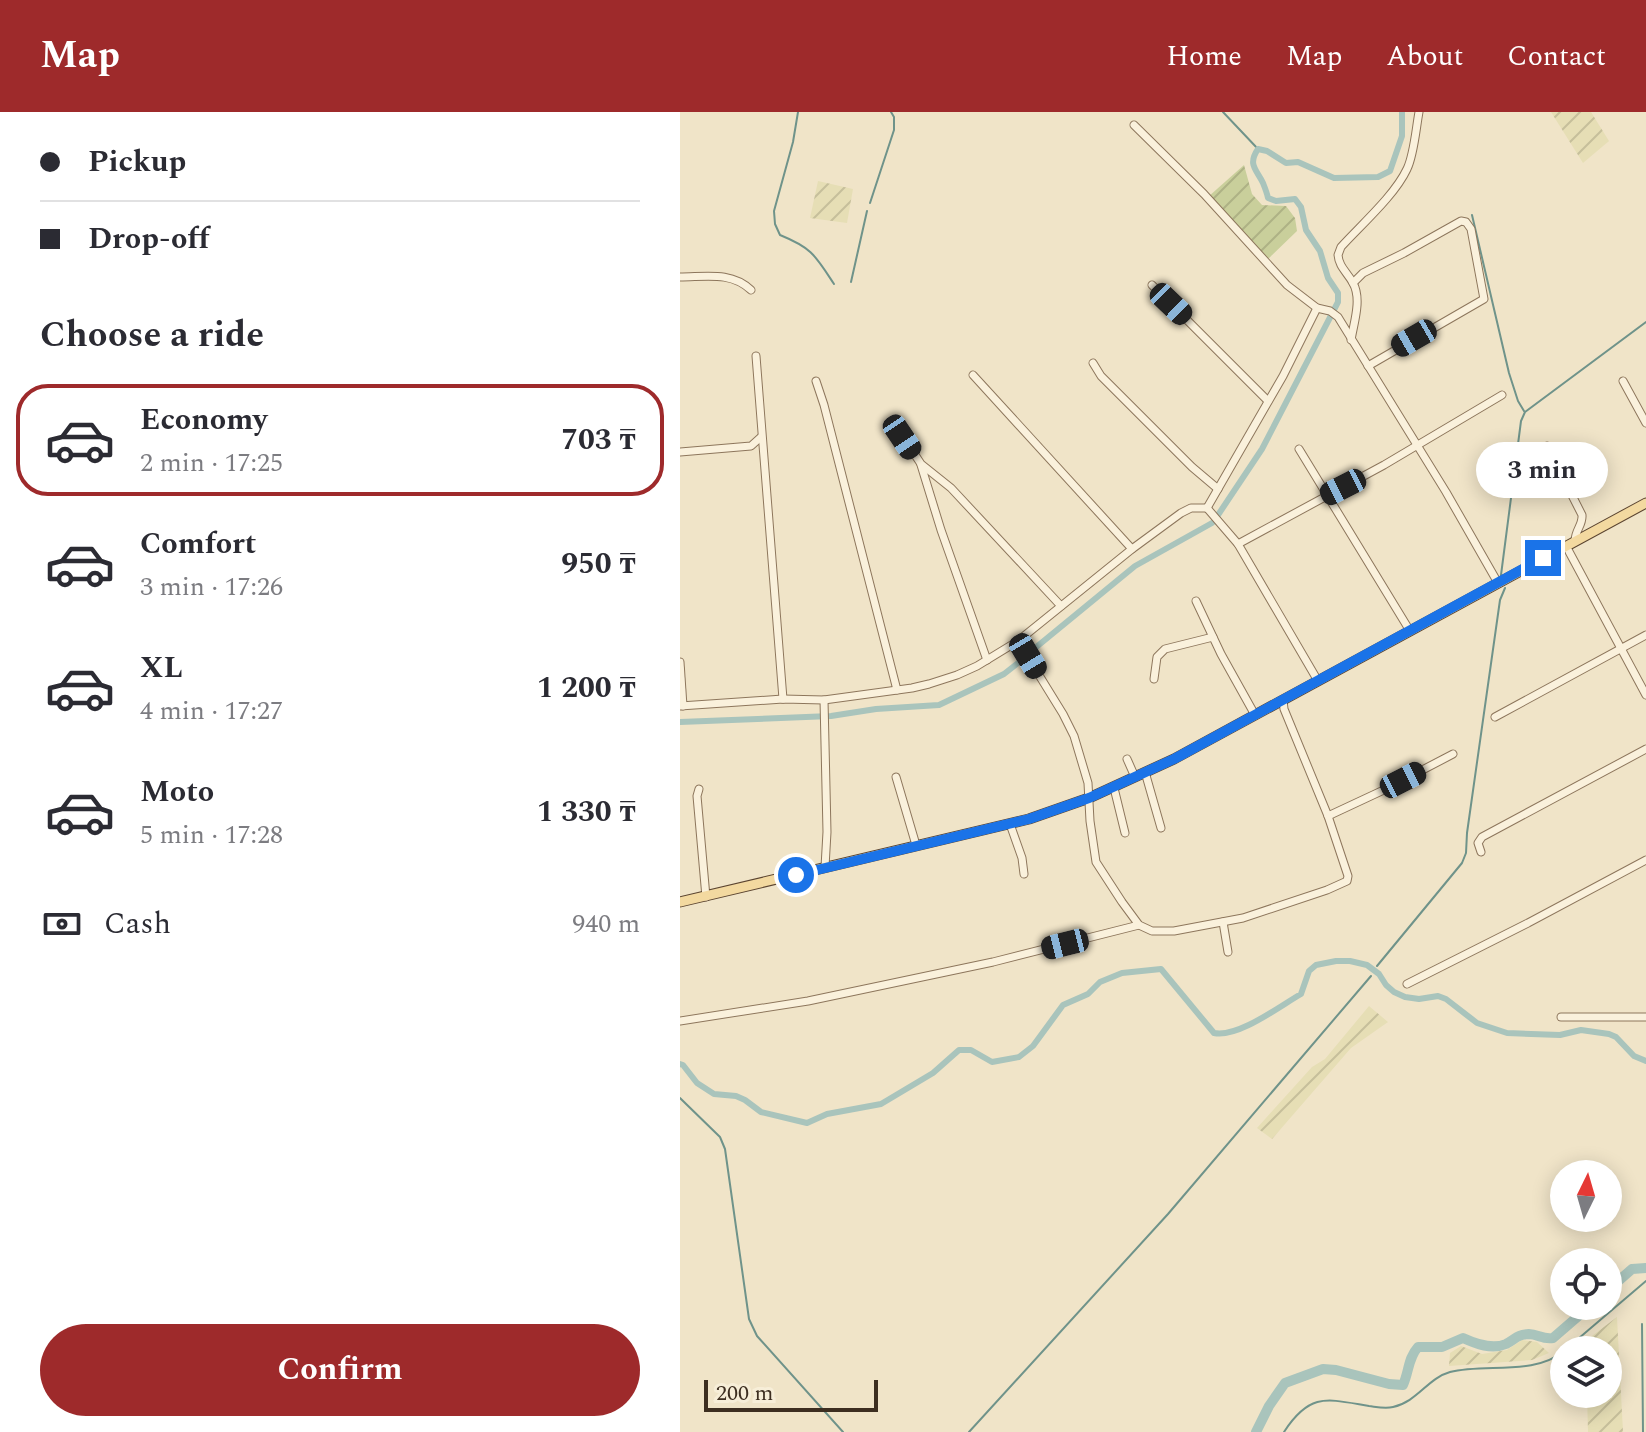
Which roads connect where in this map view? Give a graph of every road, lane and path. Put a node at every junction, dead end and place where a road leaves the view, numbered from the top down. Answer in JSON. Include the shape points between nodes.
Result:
{"nodes":[{"id":1,"x":1419,"y":112,"type":"edge"},
{"id":2,"x":1134,"y":125,"type":"dead end"},
{"id":3,"x":680,"y":277,"type":"edge"},
{"id":4,"x":1353,"y":283,"type":"junction"},
{"id":5,"x":1152,"y":285,"type":"dead end"},
{"id":6,"x":751,"y":290,"type":"dead end"},
{"id":7,"x":1317,"y":308,"type":"junction"},
{"id":8,"x":1351,"y":340,"type":"junction"},
{"id":9,"x":756,"y":356,"type":"dead end"},
{"id":10,"x":1093,"y":363,"type":"dead end"},
{"id":11,"x":1368,"y":366,"type":"junction"},
{"id":12,"x":973,"y":375,"type":"dead end"},
{"id":13,"x":816,"y":381,"type":"dead end"},
{"id":14,"x":1623,"y":381,"type":"dead end"},
{"id":15,"x":1502,"y":395,"type":"dead end"},
{"id":16,"x":759,"y":397,"type":"junction"},
{"id":17,"x":748,"y":398,"type":"dead end"},
{"id":18,"x":1268,"y":401,"type":"junction"},
{"id":19,"x":1646,"y":423,"type":"edge"},
{"id":20,"x":896,"y":426,"type":"dead end"},
{"id":21,"x":761,"y":437,"type":"junction"},
{"id":22,"x":1416,"y":446,"type":"junction"},
{"id":23,"x":1547,"y":446,"type":"dead end"},
{"id":24,"x":1299,"y":449,"type":"dead end"},
{"id":25,"x":680,"y":452,"type":"edge"},
{"id":26,"x":921,"y":464,"type":"junction"},
{"id":27,"x":1218,"y":489,"type":"junction"},
{"id":28,"x":1327,"y":495,"type":"junction"},
{"id":29,"x":1646,"y":503,"type":"edge"},
{"id":30,"x":1207,"y":508,"type":"junction"},
{"id":31,"x":1571,"y":543,"type":"junction"},
{"id":32,"x":1238,"y":544,"type":"junction"},
{"id":33,"x":1132,"y":549,"type":"junction"},
{"id":34,"x":1498,"y":583,"type":"junction"},
{"id":35,"x":1196,"y":601,"type":"dead end"},
{"id":36,"x":1061,"y":606,"type":"junction"},
{"id":37,"x":1410,"y":631,"type":"junction"},
{"id":38,"x":1646,"y":635,"type":"edge"},
{"id":39,"x":1213,"y":637,"type":"junction"},
{"id":40,"x":1018,"y":641,"type":"junction"},
{"id":41,"x":1621,"y":649,"type":"junction"},
{"id":42,"x":987,"y":660,"type":"junction"},
{"id":43,"x":680,"y":662,"type":"edge"},
{"id":44,"x":1154,"y":679,"type":"dead end"},
{"id":45,"x":1318,"y":681,"type":"junction"},
{"id":46,"x":897,"y":690,"type":"junction"},
{"id":47,"x":1646,"y":695,"type":"edge"},
{"id":48,"x":783,"y":699,"type":"junction"},
{"id":49,"x":824,"y":700,"type":"junction"},
{"id":50,"x":1283,"y":700,"type":"junction"},
{"id":51,"x":681,"y":706,"type":"edge"},
{"id":52,"x":1255,"y":715,"type":"junction"},
{"id":53,"x":1495,"y":717,"type":"dead end"},
{"id":54,"x":1646,"y":749,"type":"edge"},
{"id":55,"x":1453,"y":754,"type":"dead end"},
{"id":56,"x":1127,"y":759,"type":"dead end"},
{"id":57,"x":1145,"y":772,"type":"junction"},
{"id":58,"x":896,"y":777,"type":"dead end"},
{"id":59,"x":1135,"y":777,"type":"junction"},
{"id":60,"x":1114,"y":788,"type":"junction"},
{"id":61,"x":699,"y":789,"type":"dead end"},
{"id":62,"x":1089,"y":798,"type":"junction"},
{"id":63,"x":1328,"y":816,"type":"junction"},
{"id":64,"x":1010,"y":824,"type":"junction"},
{"id":65,"x":1161,"y":828,"type":"dead end"},
{"id":66,"x":1125,"y":833,"type":"dead end"},
{"id":67,"x":916,"y":845,"type":"junction"},
{"id":68,"x":1481,"y":852,"type":"dead end"},
{"id":69,"x":1646,"y":860,"type":"edge"},
{"id":70,"x":825,"y":867,"type":"junction"},
{"id":71,"x":1024,"y":874,"type":"dead end"},
{"id":72,"x":706,"y":897,"type":"junction"},
{"id":73,"x":680,"y":902,"type":"edge"},
{"id":74,"x":1223,"y":922,"type":"junction"},
{"id":75,"x":1139,"y":925,"type":"junction"},
{"id":76,"x":1228,"y":952,"type":"dead end"},
{"id":77,"x":1407,"y":984,"type":"dead end"},
{"id":78,"x":1561,"y":1017,"type":"dead end"},
{"id":79,"x":1646,"y":1017,"type":"edge"},
{"id":80,"x":680,"y":1021,"type":"edge"}],
"edges":[{"from":1,"to":4,"type":"street","via":[[1406,172],[1339,251],[1338,260]]},
{"from":2,"to":7,"type":"street","via":[[1287,285]]},
{"from":3,"to":6,"type":"street","via":[[720,276]]},
{"from":4,"to":8,"type":"street","via":[[1357,296]]},
{"from":4,"to":11,"type":"street","via":[[1461,221],[1471,229],[1484,299]]},
{"from":5,"to":18,"type":"street"},
{"from":7,"to":8,"type":"street","via":[[1333,313]]},
{"from":7,"to":18,"type":"street"},
{"from":8,"to":11,"type":"street"},
{"from":9,"to":16,"type":"street"},
{"from":10,"to":27,"type":"street"},
{"from":11,"to":22,"type":"street"},
{"from":12,"to":33,"type":"street"},
{"from":13,"to":46,"type":"street"},
{"from":14,"to":19,"type":"street"},
{"from":15,"to":22,"type":"street"},
{"from":16,"to":17,"type":"street"},
{"from":16,"to":21,"type":"street"},
{"from":18,"to":27,"type":"street"},
{"from":20,"to":26,"type":"street"},
{"from":21,"to":25,"type":"street","via":[[751,446]]},
{"from":21,"to":48,"type":"street"},
{"from":22,"to":28,"type":"street"},
{"from":22,"to":34,"type":"street"},
{"from":23,"to":31,"type":"street","via":[[1582,515]]},
{"from":24,"to":28,"type":"street"},
{"from":26,"to":36,"type":"street","via":[[951,488]]},
{"from":26,"to":42,"type":"street"},
{"from":27,"to":30,"type":"street"},
{"from":28,"to":32,"type":"street"},
{"from":28,"to":37,"type":"street"},
{"from":29,"to":31,"type":"main road"},
{"from":30,"to":32,"type":"street"},
{"from":30,"to":33,"type":"street","via":[[1187,510]]},
{"from":31,"to":34,"type":"main road"},
{"from":31,"to":41,"type":"street"},
{"from":32,"to":45,"type":"street"},
{"from":33,"to":36,"type":"street"},
{"from":34,"to":37,"type":"main road"},
{"from":35,"to":39,"type":"street"},
{"from":36,"to":40,"type":"street"},
{"from":37,"to":45,"type":"main road"},
{"from":38,"to":41,"type":"street"},
{"from":39,"to":44,"type":"street","via":[[1165,649],[1157,657]]},
{"from":39,"to":52,"type":"street"},
{"from":40,"to":42,"type":"street"},
{"from":40,"to":62,"type":"street","via":[[1069,725]]},
{"from":41,"to":47,"type":"street"},
{"from":41,"to":53,"type":"street"},
{"from":42,"to":46,"type":"street","via":[[943,680]]},
{"from":43,"to":51,"type":"street"},
{"from":45,"to":50,"type":"main road"},
{"from":46,"to":49,"type":"street"},
{"from":48,"to":49,"type":"street"},
{"from":48,"to":51,"type":"street"},
{"from":49,"to":70,"type":"street"},
{"from":50,"to":52,"type":"main road"},
{"from":50,"to":63,"type":"street"},
{"from":52,"to":57,"type":"main road"},
{"from":54,"to":68,"type":"street","via":[[1482,837]]},
{"from":55,"to":63,"type":"street"},
{"from":56,"to":59,"type":"street"},
{"from":57,"to":59,"type":"main road"},
{"from":57,"to":65,"type":"street"},
{"from":58,"to":67,"type":"street"},
{"from":59,"to":60,"type":"main road"},
{"from":60,"to":62,"type":"main road"},
{"from":60,"to":66,"type":"street"},
{"from":61,"to":72,"type":"street"},
{"from":62,"to":64,"type":"main road"},
{"from":62,"to":75,"type":"street","via":[[1096,862]]},
{"from":63,"to":74,"type":"street","via":[[1346,883]]},
{"from":64,"to":67,"type":"main road"},
{"from":64,"to":71,"type":"street"},
{"from":67,"to":70,"type":"main road"},
{"from":69,"to":77,"type":"street"},
{"from":70,"to":72,"type":"main road"},
{"from":72,"to":73,"type":"main road"},
{"from":74,"to":75,"type":"street","via":[[1174,931]]},
{"from":74,"to":76,"type":"street"},
{"from":75,"to":80,"type":"street","via":[[808,1001]]},
{"from":78,"to":79,"type":"street"}]}
